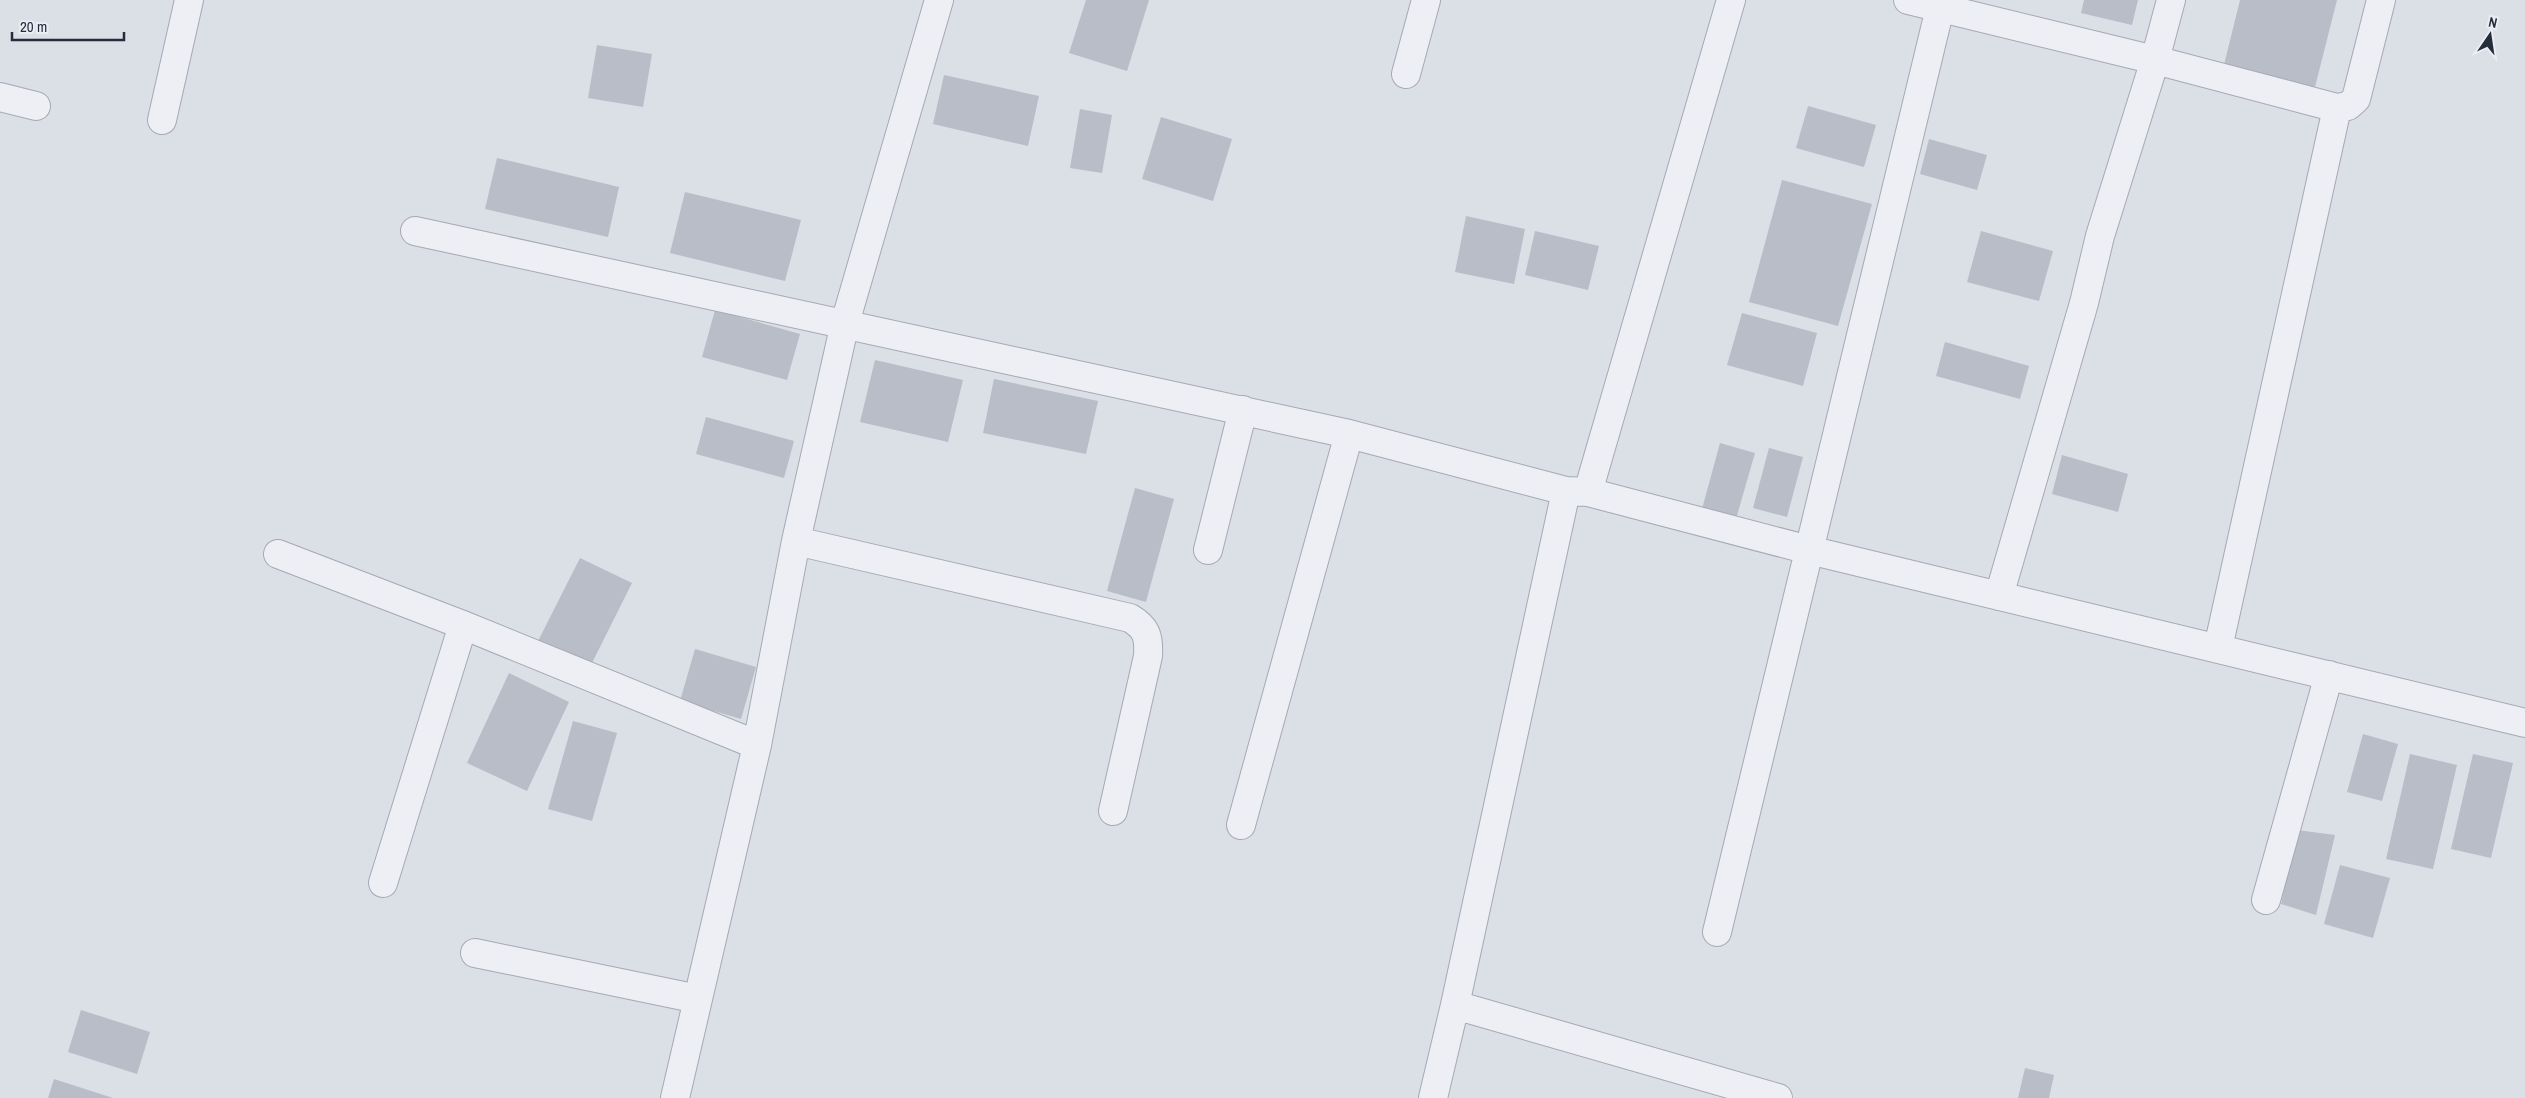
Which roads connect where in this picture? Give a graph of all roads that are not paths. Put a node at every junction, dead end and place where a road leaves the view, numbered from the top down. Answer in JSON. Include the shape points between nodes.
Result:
{"nodes":[{"id":1,"x":189,"y":0,"type":"edge"},
{"id":2,"x":939,"y":0,"type":"edge"},
{"id":3,"x":1426,"y":0,"type":"edge"},
{"id":4,"x":1730,"y":0,"type":"edge"},
{"id":5,"x":1908,"y":0,"type":"edge"},
{"id":6,"x":2171,"y":0,"type":"edge"},
{"id":7,"x":2381,"y":0,"type":"edge"},
{"id":8,"x":1940,"y":8,"type":"junction"},
{"id":9,"x":2155,"y":60,"type":"junction"},
{"id":10,"x":1406,"y":74,"type":"dead end"},
{"id":11,"x":0,"y":97,"type":"edge"},
{"id":12,"x":36,"y":106,"type":"dead end"},
{"id":13,"x":2337,"y":108,"type":"junction"},
{"id":14,"x":162,"y":120,"type":"dead end"},
{"id":15,"x":415,"y":231,"type":"dead end"},
{"id":16,"x":845,"y":323,"type":"junction"},
{"id":17,"x":1243,"y":410,"type":"junction"},
{"id":18,"x":1349,"y":434,"type":"junction"},
{"id":19,"x":1577,"y":492,"type":"junction"},
{"id":20,"x":796,"y":541,"type":"junction"},
{"id":21,"x":1208,"y":550,"type":"dead end"},
{"id":22,"x":1808,"y":550,"type":"junction"},
{"id":23,"x":278,"y":554,"type":"dead end"},
{"id":24,"x":1999,"y":596,"type":"junction"},
{"id":25,"x":463,"y":625,"type":"junction"},
{"id":26,"x":2218,"y":648,"type":"junction"},
{"id":27,"x":2329,"y":675,"type":"junction"},
{"id":28,"x":2525,"y":723,"type":"edge"},
{"id":29,"x":757,"y":745,"type":"junction"},
{"id":30,"x":1113,"y":811,"type":"dead end"},
{"id":31,"x":1241,"y":825,"type":"dead end"},
{"id":32,"x":383,"y":883,"type":"dead end"},
{"id":33,"x":2266,"y":900,"type":"dead end"},
{"id":34,"x":1717,"y":932,"type":"dead end"},
{"id":35,"x":475,"y":953,"type":"dead end"},
{"id":36,"x":698,"y":1000,"type":"junction"},
{"id":37,"x":1455,"y":1005,"type":"junction"},
{"id":38,"x":675,"y":1098,"type":"edge"},
{"id":39,"x":1433,"y":1098,"type":"edge"},
{"id":40,"x":1778,"y":1098,"type":"edge"}],
"edges":[{"from":1,"to":14,"type":"street"},
{"from":2,"to":16,"type":"street"},
{"from":3,"to":10,"type":"street"},
{"from":4,"to":19,"type":"street"},
{"from":5,"to":8,"type":"street"},
{"from":6,"to":9,"type":"street"},
{"from":7,"to":13,"type":"street","via":[[2356,99],[2348,106]]},
{"from":8,"to":9,"type":"street"},
{"from":8,"to":22,"type":"street"},
{"from":9,"to":13,"type":"street"},
{"from":9,"to":24,"type":"street","via":[[2100,236],[2084,303]]},
{"from":11,"to":12,"type":"street"},
{"from":13,"to":26,"type":"street"},
{"from":15,"to":16,"type":"street"},
{"from":16,"to":17,"type":"street"},
{"from":16,"to":20,"type":"street"},
{"from":17,"to":18,"type":"street"},
{"from":17,"to":21,"type":"street"},
{"from":18,"to":19,"type":"street"},
{"from":18,"to":31,"type":"street"},
{"from":19,"to":22,"type":"street"},
{"from":19,"to":37,"type":"street"},
{"from":20,"to":29,"type":"street"},
{"from":20,"to":30,"type":"street","via":[[1130,618],[1142,625],[1148,633],[1148,656]]},
{"from":22,"to":24,"type":"street"},
{"from":22,"to":34,"type":"street"},
{"from":23,"to":25,"type":"street"},
{"from":24,"to":26,"type":"street"},
{"from":25,"to":29,"type":"street"},
{"from":25,"to":32,"type":"street"},
{"from":26,"to":27,"type":"street"},
{"from":27,"to":28,"type":"street"},
{"from":27,"to":33,"type":"street"},
{"from":29,"to":36,"type":"street"},
{"from":35,"to":36,"type":"street"},
{"from":36,"to":38,"type":"street"},
{"from":37,"to":39,"type":"street"},
{"from":37,"to":40,"type":"street"}]}
